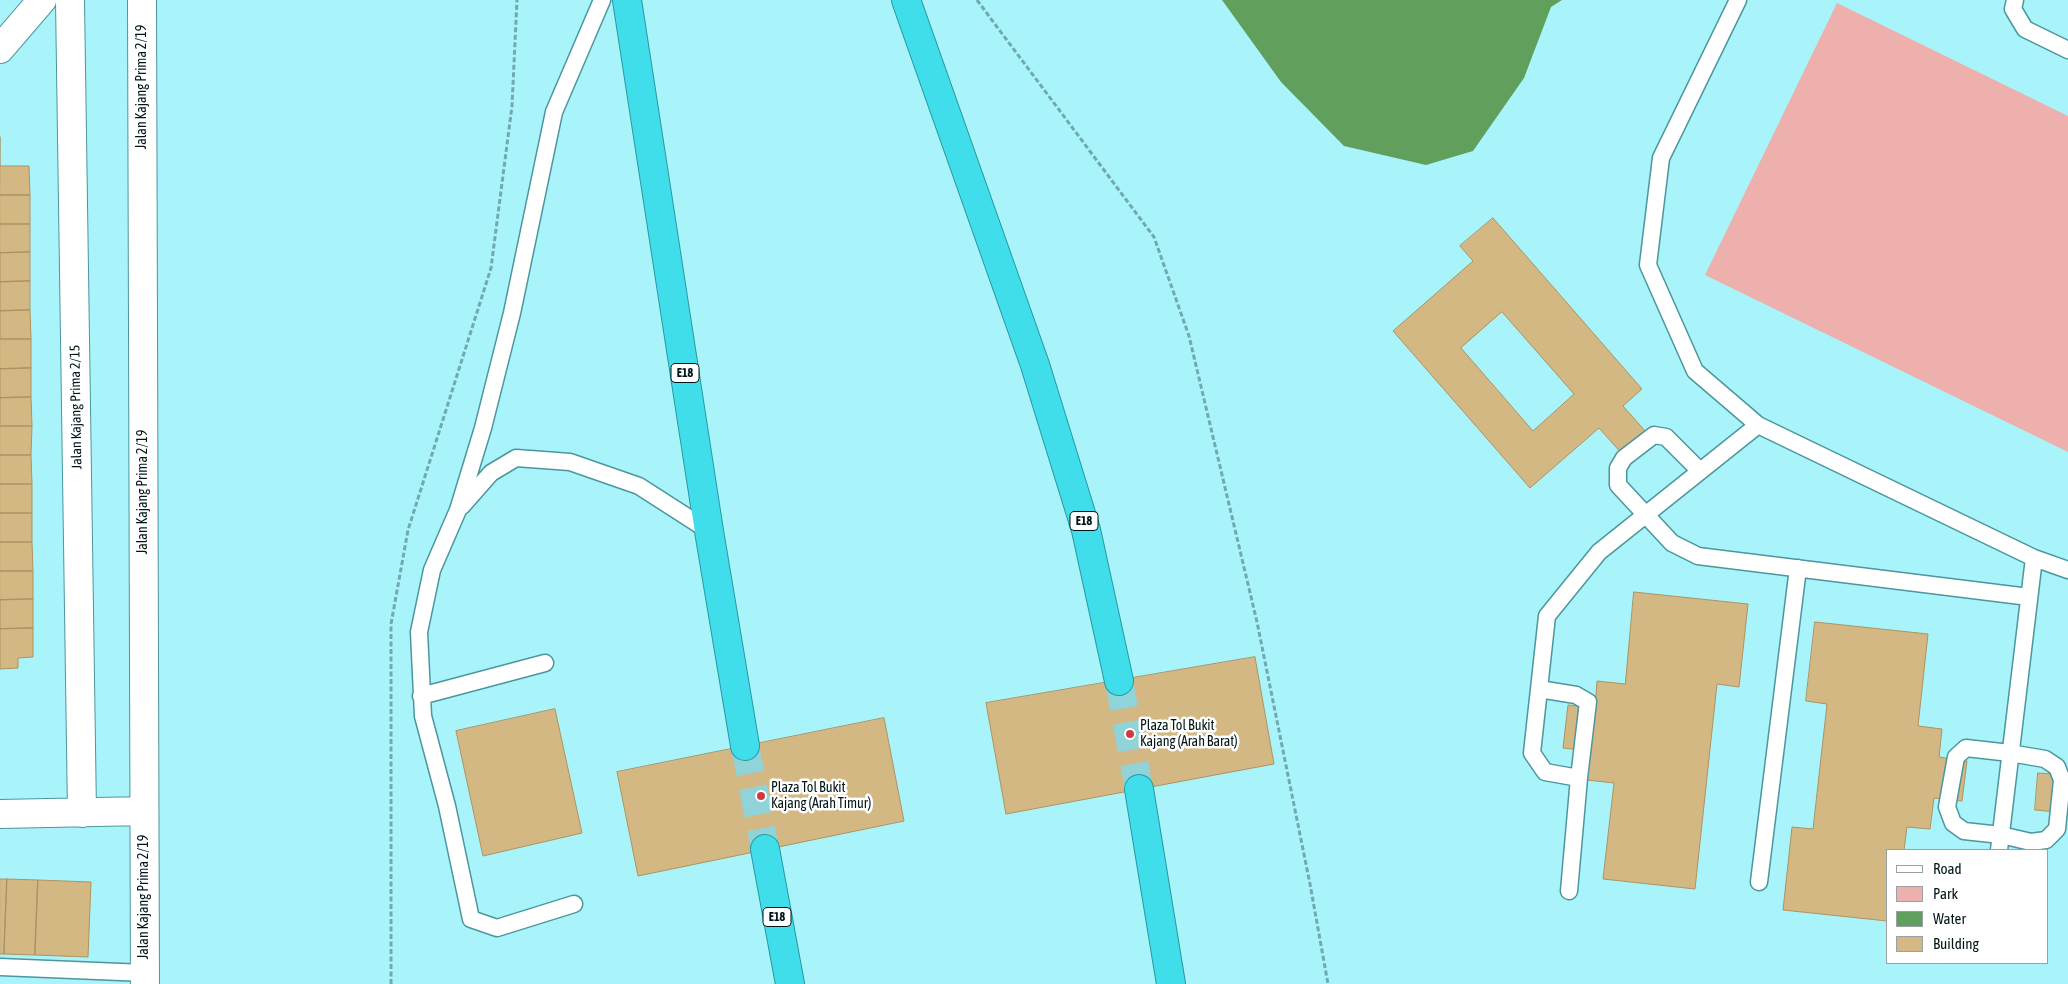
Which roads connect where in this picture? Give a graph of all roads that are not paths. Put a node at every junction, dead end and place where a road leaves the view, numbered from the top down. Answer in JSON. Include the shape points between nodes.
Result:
{"nodes":[{"id":1,"x":42,"y":0,"type":"edge"},
{"id":2,"x":70,"y":0,"type":"edge"},
{"id":3,"x":142,"y":0,"type":"edge"},
{"id":4,"x":602,"y":0,"type":"edge"},
{"id":5,"x":627,"y":0,"type":"edge"},
{"id":6,"x":906,"y":0,"type":"edge"},
{"id":7,"x":1738,"y":0,"type":"edge"},
{"id":8,"x":2015,"y":0,"type":"edge"},
{"id":9,"x":0,"y":49,"type":"edge"},
{"id":10,"x":2068,"y":50,"type":"edge"},
{"id":11,"x":1758,"y":425,"type":"junction"},
{"id":12,"x":1700,"y":471,"type":"junction"},
{"id":13,"x":458,"y":510,"type":"junction"},
{"id":14,"x":1645,"y":516,"type":"junction"},
{"id":15,"x":709,"y":531,"type":"junction"},
{"id":16,"x":2034,"y":558,"type":"junction"},
{"id":17,"x":1798,"y":568,"type":"junction"},
{"id":18,"x":2068,"y":570,"type":"edge"},
{"id":19,"x":2029,"y":597,"type":"junction"},
{"id":20,"x":545,"y":663,"type":"dead end"},
{"id":21,"x":1118,"y":681,"type":"tunnel mouth"},
{"id":22,"x":1539,"y":689,"type":"junction"},
{"id":23,"x":421,"y":696,"type":"junction"},
{"id":24,"x":745,"y":746,"type":"tunnel mouth"},
{"id":25,"x":2010,"y":753,"type":"junction"},
{"id":26,"x":1579,"y":778,"type":"junction"},
{"id":27,"x":1139,"y":789,"type":"tunnel mouth"},
{"id":28,"x":144,"y":811,"type":"junction"},
{"id":29,"x":82,"y":813,"type":"junction"},
{"id":30,"x":0,"y":814,"type":"edge"},
{"id":31,"x":2000,"y":843,"type":"edge"},
{"id":32,"x":765,"y":849,"type":"tunnel mouth"},
{"id":33,"x":1759,"y":882,"type":"dead end"},
{"id":34,"x":1569,"y":891,"type":"dead end"},
{"id":35,"x":574,"y":904,"type":"dead end"},
{"id":36,"x":0,"y":966,"type":"edge"},
{"id":37,"x":144,"y":978,"type":"edge"},
{"id":38,"x":790,"y":984,"type":"edge"},
{"id":39,"x":1171,"y":984,"type":"edge"}],
"edges":[{"from":1,"to":9,"type":"street"},
{"from":2,"to":29,"type":"street","name":"Jalan Kajang Prima 2/15"},
{"from":3,"to":28,"type":"street","name":"Jalan Kajang Prima 2/19"},
{"from":4,"to":13,"type":"lane","via":[[554,112],[512,313]]},
{"from":5,"to":15,"type":"highway","number":"E18"},
{"from":6,"to":21,"type":"highway","number":"E18","via":[[1035,365],[1081,511]]},
{"from":7,"to":11,"type":"lane","via":[[1661,158],[1648,265],[1695,372]]},
{"from":8,"to":10,"type":"lane","via":[[2013,10],[2025,29]]},
{"from":11,"to":12,"type":"lane"},
{"from":11,"to":16,"type":"lane"},
{"from":12,"to":14,"type":"lane"},
{"from":12,"to":14,"type":"lane","via":[[1666,437],[1654,435],[1624,458],[1618,468],[1618,485]]},
{"from":13,"to":15,"type":"lane","via":[[491,472],[516,458],[570,462],[639,486]]},
{"from":13,"to":23,"type":"lane","via":[[432,570],[419,632]]},
{"from":14,"to":17,"type":"lane","via":[[1672,543],[1698,556]]},
{"from":14,"to":22,"type":"lane","via":[[1599,552],[1547,616]]},
{"from":15,"to":24,"type":"highway","number":"E18"},
{"from":16,"to":18,"type":"lane"},
{"from":16,"to":19,"type":"lane"},
{"from":17,"to":19,"type":"lane"},
{"from":17,"to":33,"type":"lane"},
{"from":19,"to":25,"type":"lane"},
{"from":20,"to":23,"type":"lane"},
{"from":22,"to":26,"type":"lane","via":[[1532,753],[1545,772]]},
{"from":22,"to":26,"type":"lane","via":[[1576,695],[1588,702]]},
{"from":23,"to":35,"type":"lane","via":[[471,919],[497,928]]},
{"from":25,"to":31,"type":"lane"},
{"from":25,"to":31,"type":"lane","via":[[2045,759],[2056,767],[2062,780],[2056,829],[2046,840]]},
{"from":25,"to":31,"type":"lane","via":[[1966,748],[1956,757],[1946,807],[1953,823],[1964,831]]},
{"from":26,"to":34,"type":"lane"},
{"from":27,"to":39,"type":"highway"},
{"from":28,"to":29,"type":"street"},
{"from":28,"to":37,"type":"street","name":"Jalan Kajang Prima 2/19"},
{"from":29,"to":30,"type":"street"},
{"from":32,"to":38,"type":"highway","number":"E18"},
{"from":36,"to":37,"type":"lane"}]}
